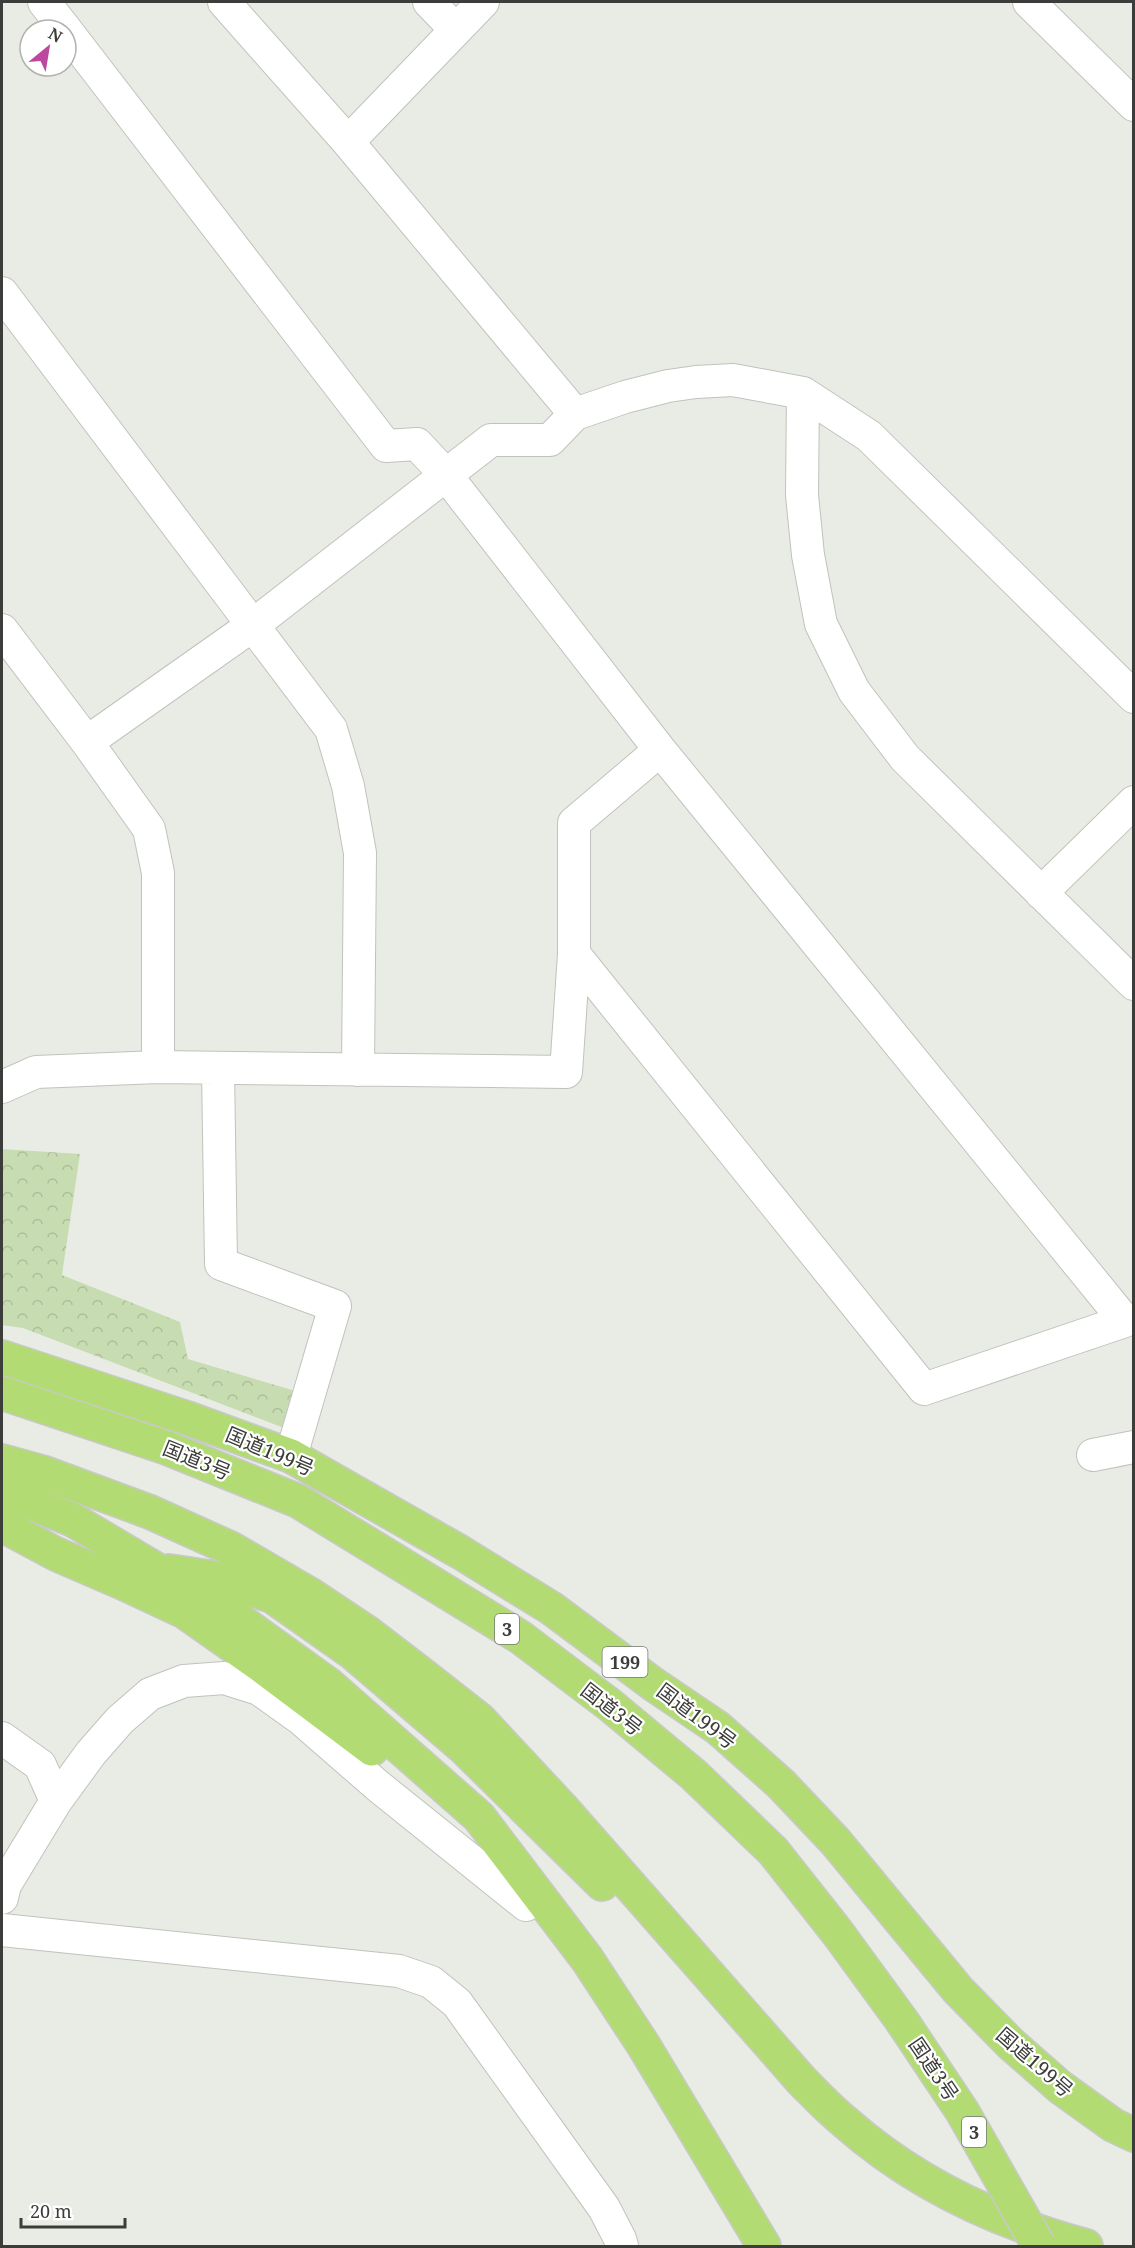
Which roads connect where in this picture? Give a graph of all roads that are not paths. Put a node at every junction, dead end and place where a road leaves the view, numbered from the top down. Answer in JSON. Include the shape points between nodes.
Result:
{"nodes":[{"id":1,"x":44,"y":2,"type":"edge"},
{"id":2,"x":225,"y":2,"type":"edge"},
{"id":3,"x":429,"y":2,"type":"edge"},
{"id":4,"x":483,"y":2,"type":"edge"},
{"id":5,"x":1029,"y":2,"type":"edge"},
{"id":6,"x":57,"y":18,"type":"edge"},
{"id":7,"x":455,"y":29,"type":"junction"},
{"id":8,"x":78,"y":46,"type":"edge"},
{"id":9,"x":1134,"y":105,"type":"edge"},
{"id":10,"x":348,"y":142,"type":"junction"},
{"id":11,"x":2,"y":293,"type":"edge"},
{"id":12,"x":803,"y":393,"type":"junction"},
{"id":13,"x":575,"y":414,"type":"junction"},
{"id":14,"x":446,"y":475,"type":"junction"},
{"id":15,"x":253,"y":625,"type":"junction"},
{"id":16,"x":2,"y":630,"type":"edge"},
{"id":17,"x":1134,"y":697,"type":"edge"},
{"id":18,"x":87,"y":742,"type":"junction"},
{"id":19,"x":660,"y":750,"type":"junction"},
{"id":20,"x":1134,"y":802,"type":"edge"},
{"id":21,"x":1041,"y":893,"type":"junction"},
{"id":22,"x":574,"y":954,"type":"junction"},
{"id":23,"x":1134,"y":984,"type":"edge"},
{"id":24,"x":158,"y":1068,"type":"junction"},
{"id":25,"x":218,"y":1070,"type":"junction"},
{"id":26,"x":358,"y":1070,"type":"junction"},
{"id":27,"x":2,"y":1087,"type":"edge"},
{"id":28,"x":2,"y":1357,"type":"edge"},
{"id":29,"x":2,"y":1393,"type":"edge"},
{"id":30,"x":1134,"y":1447,"type":"edge"},
{"id":31,"x":1093,"y":1455,"type":"dead end"},
{"id":32,"x":291,"y":1456,"type":"junction"},
{"id":33,"x":2,"y":1461,"type":"edge"},
{"id":34,"x":2,"y":1491,"type":"edge"},
{"id":35,"x":2,"y":1517,"type":"edge"},
{"id":36,"x":2,"y":1525,"type":"edge"},
{"id":37,"x":152,"y":1568,"type":"junction"},
{"id":38,"x":2,"y":1738,"type":"edge"},
{"id":39,"x":56,"y":1801,"type":"junction"},
{"id":40,"x":2,"y":1898,"type":"edge"},
{"id":41,"x":526,"y":1905,"type":"junction"},
{"id":42,"x":2,"y":1930,"type":"edge"},
{"id":43,"x":802,"y":2081,"type":"junction"},
{"id":44,"x":1134,"y":2135,"type":"edge"},
{"id":45,"x":756,"y":2233,"type":"edge"},
{"id":46,"x":622,"y":2247,"type":"edge"},
{"id":47,"x":1039,"y":2247,"type":"edge"},
{"id":48,"x":1086,"y":2247,"type":"edge"}],
"edges":[{"from":1,"to":6,"type":"street"},
{"from":2,"to":10,"type":"street"},
{"from":3,"to":7,"type":"street"},
{"from":4,"to":7,"type":"street"},
{"from":5,"to":9,"type":"street"},
{"from":7,"to":10,"type":"street"},
{"from":8,"to":14,"type":"street","via":[[386,446],[417,444]]},
{"from":10,"to":13,"type":"street"},
{"from":11,"to":15,"type":"street"},
{"from":12,"to":13,"type":"street","via":[[733,380],[696,381],[625,397]]},
{"from":12,"to":17,"type":"street","via":[[869,436]]},
{"from":12,"to":21,"type":"street","via":[[802,495],[821,624],[854,691],[905,758]]},
{"from":13,"to":14,"type":"street","via":[[550,440],[491,440]]},
{"from":14,"to":15,"type":"street"},
{"from":14,"to":19,"type":"street"},
{"from":15,"to":18,"type":"street"},
{"from":15,"to":26,"type":"street","via":[[331,729],[348,786],[360,853]]},
{"from":16,"to":18,"type":"street"},
{"from":18,"to":24,"type":"street","via":[[149,829],[158,873]]},
{"from":19,"to":22,"type":"street","via":[[574,823]]},
{"from":19,"to":22,"type":"street","via":[[1125,1321],[924,1389]]},
{"from":20,"to":21,"type":"street"},
{"from":21,"to":23,"type":"street"},
{"from":22,"to":26,"type":"street","via":[[566,1072]]},
{"from":24,"to":25,"type":"street"},
{"from":24,"to":27,"type":"street","via":[[36,1072]]},
{"from":25,"to":26,"type":"street"},
{"from":25,"to":32,"type":"street","via":[[221,1264],[335,1306]]},
{"from":28,"to":32,"type":"highway","name":"国道199号","number":"199"},
{"from":29,"to":47,"type":"highway","name":"国道3号","number":"3","bridge":true,"via":[[167,1448],[298,1501],[520,1637],[610,1705],[694,1775],[773,1851],[902,2021],[962,2111]]},
{"from":30,"to":31,"type":"street"},
{"from":32,"to":44,"type":"highway","name":"国道199号","number":"199","via":[[551,1608],[718,1728],[781,1784],[835,1841],[958,1990],[1011,2044],[1060,2087],[1113,2125]]},
{"from":33,"to":43,"type":"highway","via":[[150,1512],[232,1549],[311,1595],[402,1659],[480,1720]]},
{"from":34,"to":37,"type":"highway","via":[[73,1520]]},
{"from":35,"to":37,"type":"highway"},
{"from":36,"to":41,"type":"highway","via":[[56,1554],[185,1612],[263,1667],[391,1764],[457,1827]]},
{"from":37,"to":43,"type":"highway","via":[[215,1578],[272,1596],[353,1653],[463,1747]]},
{"from":37,"to":45,"type":"highway","via":[[228,1612],[328,1684],[479,1817],[587,1959]]},
{"from":38,"to":39,"type":"street","via":[[40,1765]]},
{"from":39,"to":40,"type":"street","via":[[5,1885]]},
{"from":39,"to":41,"type":"street","via":[[120,1720],[150,1694],[184,1681],[224,1678],[259,1689],[301,1719]]},
{"from":41,"to":45,"type":"highway","via":[[641,2057]]},
{"from":42,"to":46,"type":"street","via":[[399,1971],[431,1982],[464,2012],[604,2208]]},
{"from":43,"to":48,"type":"highway","via":[[844,2122],[940,2190],[990,2215]]}]}
